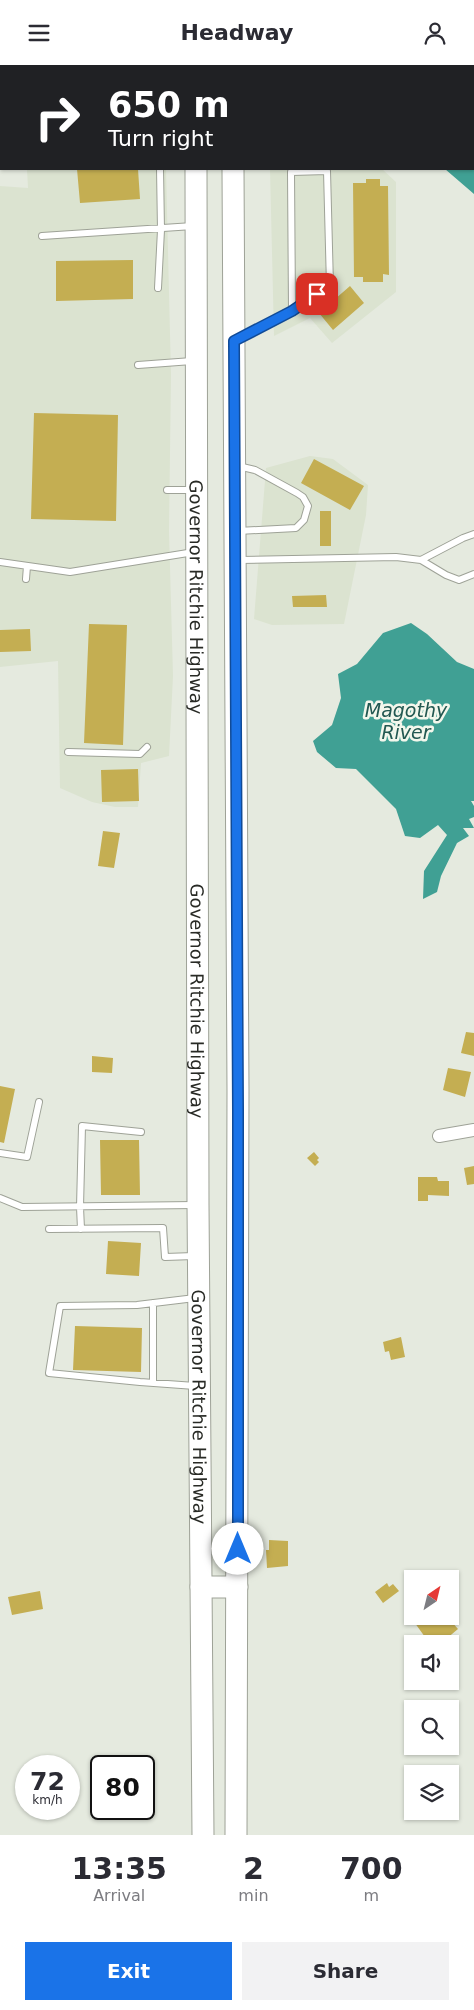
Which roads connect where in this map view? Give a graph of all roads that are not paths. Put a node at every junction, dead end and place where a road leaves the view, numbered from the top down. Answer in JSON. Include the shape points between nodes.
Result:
{"nodes":[{"id":1,"x":160,"y":170,"type":"edge"},
{"id":2,"x":196,"y":170,"type":"edge"},
{"id":3,"x":233,"y":170,"type":"edge"},
{"id":4,"x":196,"y":226,"type":"junction"},
{"id":5,"x":161,"y":230,"type":"junction"},
{"id":6,"x":42,"y":236,"type":"dead end"},
{"id":7,"x":158,"y":288,"type":"dead end"},
{"id":8,"x":292,"y":311,"type":"junction"},
{"id":9,"x":234,"y":341,"type":"junction"},
{"id":10,"x":196,"y":361,"type":"junction"},
{"id":11,"x":138,"y":365,"type":"dead end"},
{"id":12,"x":235,"y":465,"type":"junction"},
{"id":13,"x":167,"y":490,"type":"dead end"},
{"id":14,"x":196,"y":490,"type":"junction"},
{"id":15,"x":235,"y":531,"type":"junction"},
{"id":16,"x":474,"y":534,"type":"edge"},
{"id":17,"x":196,"y":551,"type":"junction"},
{"id":18,"x":235,"y":560,"type":"junction"},
{"id":19,"x":421,"y":560,"type":"junction"},
{"id":20,"x":0,"y":562,"type":"edge"},
{"id":21,"x":27,"y":566,"type":"junction"},
{"id":22,"x":474,"y":574,"type":"edge"},
{"id":23,"x":26,"y":579,"type":"dead end"},
{"id":24,"x":147,"y":747,"type":"dead end"},
{"id":25,"x":68,"y":752,"type":"dead end"},
{"id":26,"x":39,"y":1102,"type":"dead end"},
{"id":27,"x":474,"y":1130,"type":"edge"},
{"id":28,"x":141,"y":1132,"type":"dead end"},
{"id":29,"x":439,"y":1136,"type":"dead end"},
{"id":30,"x":0,"y":1153,"type":"edge"},
{"id":31,"x":0,"y":1198,"type":"edge"},
{"id":32,"x":198,"y":1205,"type":"junction"},
{"id":33,"x":80,"y":1207,"type":"junction"},
{"id":34,"x":49,"y":1229,"type":"dead end"},
{"id":35,"x":81,"y":1229,"type":"junction"},
{"id":36,"x":198,"y":1256,"type":"junction"},
{"id":37,"x":199,"y":1297,"type":"junction"},
{"id":38,"x":153,"y":1303,"type":"junction"},
{"id":39,"x":153,"y":1383,"type":"junction"},
{"id":40,"x":200,"y":1386,"type":"junction"},
{"id":41,"x":201,"y":1587,"type":"junction"},
{"id":42,"x":237,"y":1587,"type":"junction"},
{"id":43,"x":203,"y":1835,"type":"edge"},
{"id":44,"x":236,"y":1835,"type":"edge"}],
"edges":[{"from":1,"to":5,"type":"lane"},
{"from":2,"to":4,"type":"highway","name":"Governor Ritchie Highway"},
{"from":3,"to":9,"type":"highway","name":"Governor Ritchie Highway"},
{"from":4,"to":5,"type":"lane"},
{"from":4,"to":10,"type":"highway","name":"Governor Ritchie Highway"},
{"from":5,"to":6,"type":"lane"},
{"from":5,"to":7,"type":"lane"},
{"from":8,"to":8,"type":"lane","via":[[330,286],[327,171],[291,172]]},
{"from":8,"to":9,"type":"lane"},
{"from":9,"to":12,"type":"highway","name":"Governor Ritchie Highway"},
{"from":10,"to":11,"type":"lane"},
{"from":10,"to":14,"type":"highway","name":"Governor Ritchie Highway"},
{"from":12,"to":15,"type":"highway","name":"Governor Ritchie Highway"},
{"from":12,"to":15,"type":"lane","via":[[255,470],[297,493],[308,507],[304,520],[296,528]]},
{"from":13,"to":14,"type":"lane"},
{"from":14,"to":17,"type":"highway","name":"Governor Ritchie Highway"},
{"from":15,"to":18,"type":"highway","name":"Governor Ritchie Highway"},
{"from":16,"to":19,"type":"lane"},
{"from":17,"to":21,"type":"lane","via":[[70,572]]},
{"from":17,"to":32,"type":"highway","name":"Governor Ritchie Highway"},
{"from":18,"to":19,"type":"lane","via":[[396,557]]},
{"from":18,"to":42,"type":"highway","name":"Governor Ritchie Highway"},
{"from":19,"to":22,"type":"lane","via":[[459,579]]},
{"from":20,"to":21,"type":"lane"},
{"from":21,"to":23,"type":"lane"},
{"from":24,"to":25,"type":"lane","via":[[140,754]]},
{"from":26,"to":30,"type":"lane","via":[[26,1157]]},
{"from":27,"to":29,"type":"street"},
{"from":28,"to":33,"type":"lane","via":[[82,1126]]},
{"from":31,"to":33,"type":"lane","via":[[22,1207]]},
{"from":32,"to":33,"type":"lane"},
{"from":32,"to":36,"type":"highway","name":"Governor Ritchie Highway"},
{"from":33,"to":35,"type":"lane"},
{"from":34,"to":35,"type":"lane"},
{"from":35,"to":36,"type":"lane","via":[[163,1228],[165,1257]]},
{"from":36,"to":37,"type":"highway","name":"Governor Ritchie Highway"},
{"from":37,"to":38,"type":"lane"},
{"from":37,"to":40,"type":"highway","name":"Governor Ritchie Highway"},
{"from":38,"to":39,"type":"lane"},
{"from":38,"to":39,"type":"lane","via":[[60,1306],[49,1373]]},
{"from":39,"to":40,"type":"lane"},
{"from":40,"to":41,"type":"highway","name":"Governor Ritchie Highway"},
{"from":41,"to":42,"type":"highway"},
{"from":41,"to":43,"type":"highway","name":"Governor Ritchie Highway"},
{"from":42,"to":44,"type":"highway","name":"Governor Ritchie Highway"}]}
